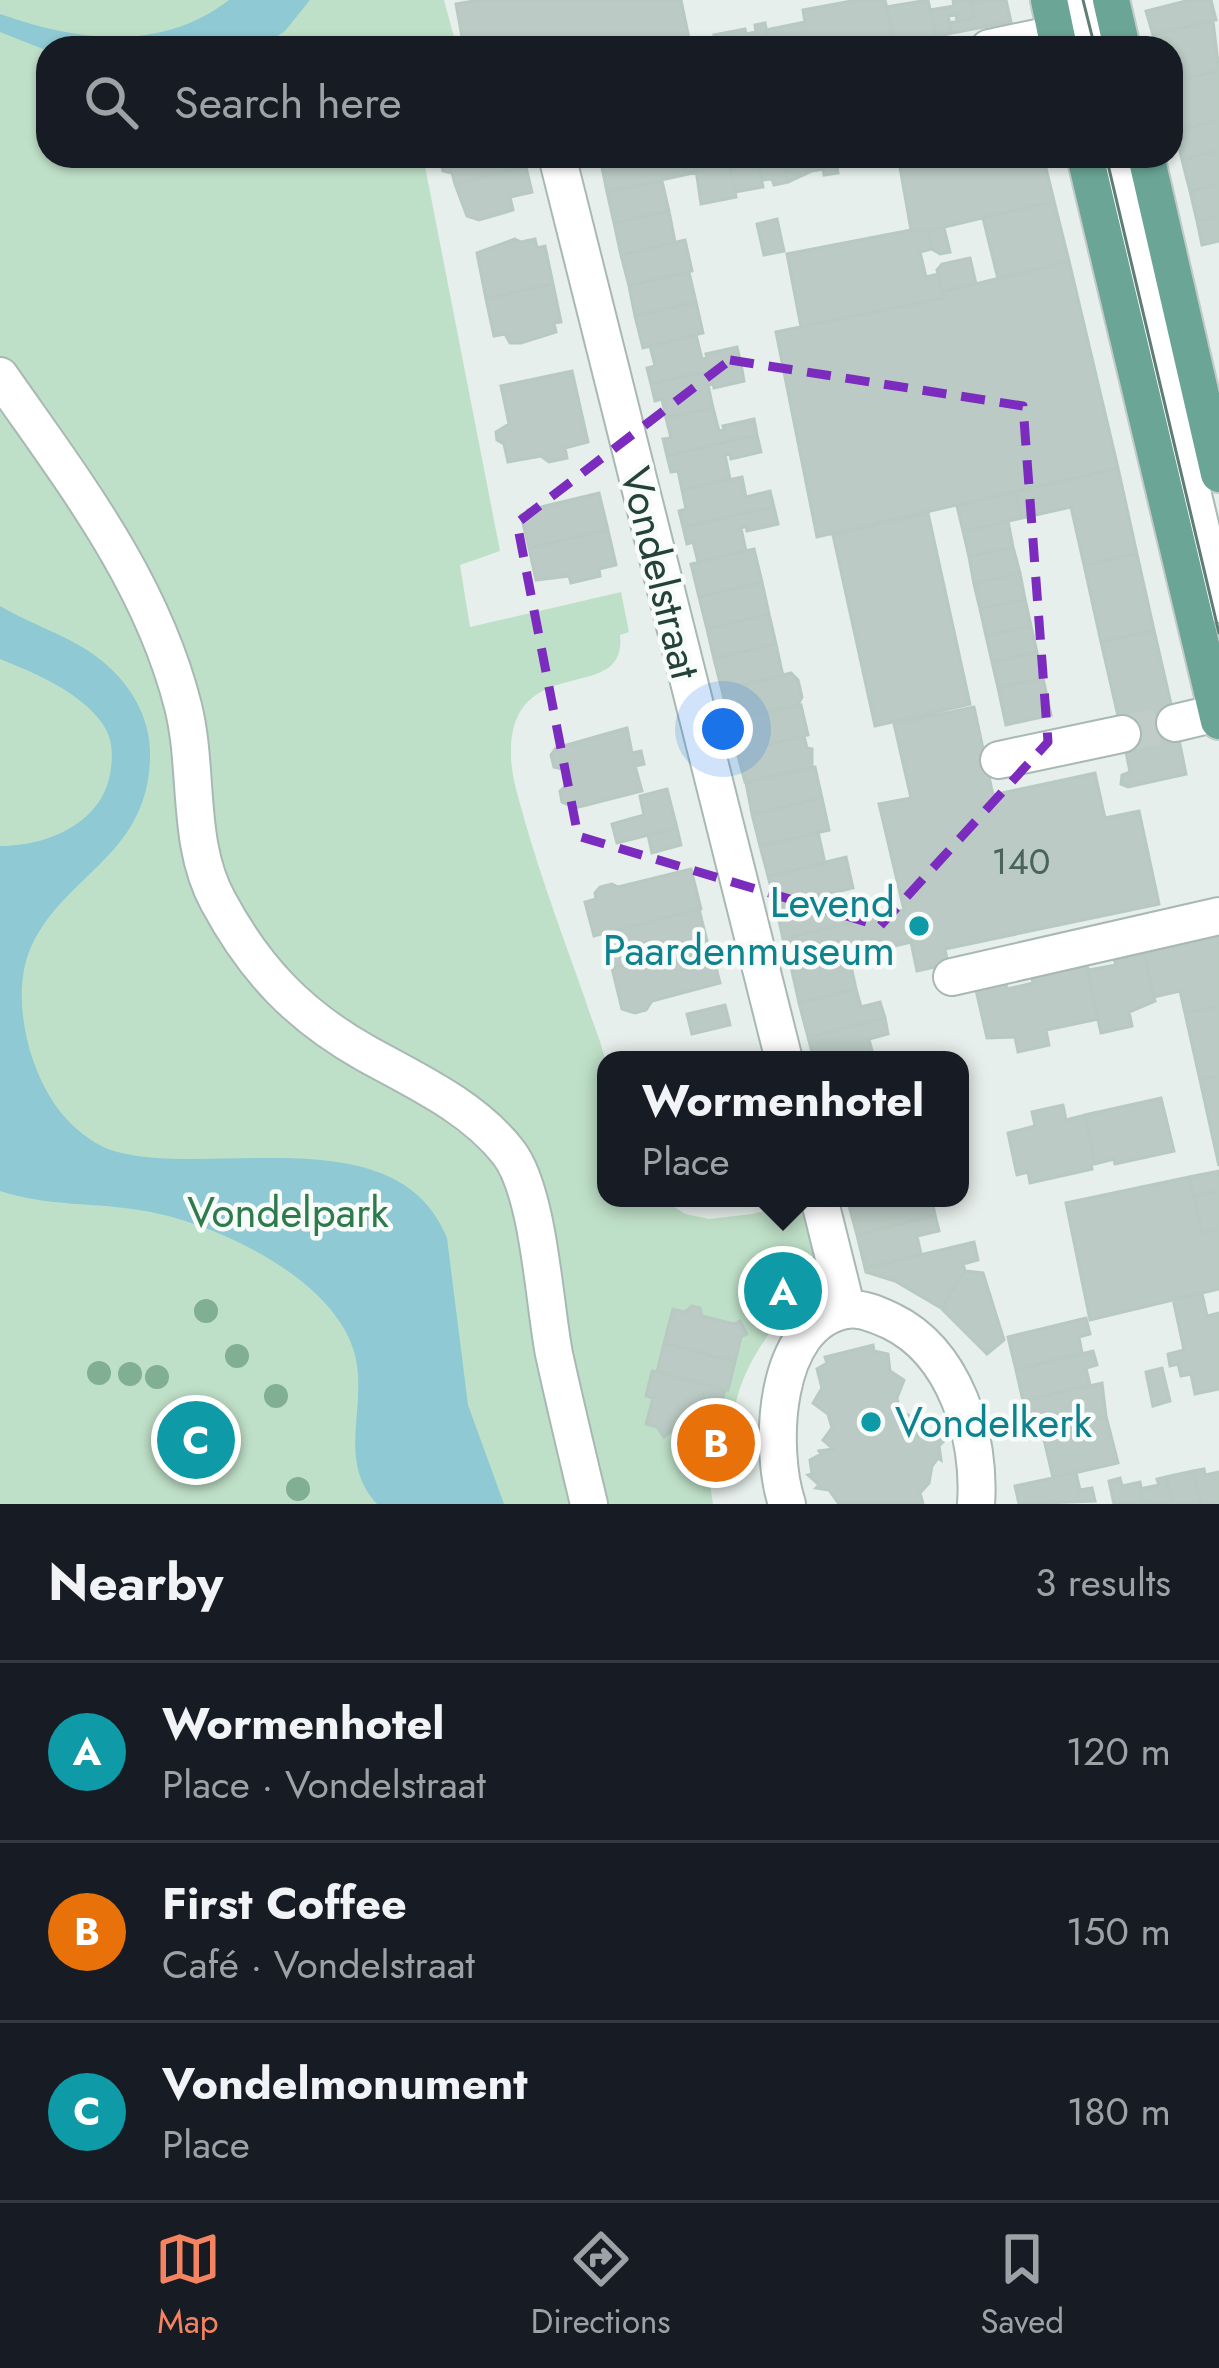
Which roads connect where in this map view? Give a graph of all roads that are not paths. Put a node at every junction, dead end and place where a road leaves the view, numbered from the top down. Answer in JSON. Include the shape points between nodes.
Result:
{"nodes":[{"id":1,"x":1075,"y":0,"type":"edge"},
{"id":2,"x":1111,"y":0,"type":"edge"},
{"id":3,"x":1062,"y":33,"type":"edge"},
{"id":4,"x":1119,"y":36,"type":"edge"},
{"id":5,"x":560,"y":168,"type":"edge"},
{"id":6,"x":1088,"y":168,"type":"edge"},
{"id":7,"x":1115,"y":168,"type":"edge"},
{"id":8,"x":1149,"y":168,"type":"edge"},
{"id":9,"x":0,"y":376,"type":"edge"},
{"id":10,"x":1219,"y":474,"type":"edge"},
{"id":11,"x":1219,"y":604,"type":"edge"},
{"id":12,"x":1218,"y":717,"type":"edge"},
{"id":13,"x":1175,"y":723,"type":"tunnel mouth"},
{"id":14,"x":1122,"y":734,"type":"tunnel mouth"},
{"id":15,"x":999,"y":760,"type":"dead end"},
{"id":16,"x":1219,"y":916,"type":"edge"},
{"id":17,"x":952,"y":977,"type":"dead end"},
{"id":18,"x":782,"y":1051,"type":"edge"},
{"id":19,"x":821,"y":1207,"type":"edge"},
{"id":20,"x":847,"y":1310,"type":"junction"},
{"id":21,"x":778,"y":1502,"type":"edge"},
{"id":22,"x":589,"y":1504,"type":"edge"},
{"id":23,"x":976,"y":1504,"type":"edge"}],
"edges":[{"from":1,"to":3,"type":"street"},
{"from":2,"to":4,"type":"main road"},
{"from":5,"to":18,"type":"street","name":"Vondelstraat"},
{"from":6,"to":12,"type":"main road"},
{"from":7,"to":11,"type":"street"},
{"from":8,"to":10,"type":"main road"},
{"from":9,"to":22,"type":"street","via":[[109,533],[168,654],[214,896],[260,970],[305,1013],[458,1107],[510,1154],[532,1219]]},
{"from":12,"to":13,"type":"street"},
{"from":14,"to":15,"type":"street","via":[[1080,729]]},
{"from":16,"to":17,"type":"street"},
{"from":19,"to":20,"type":"street"},
{"from":20,"to":21,"type":"street","via":[[808,1334],[791,1359],[778,1419]]},
{"from":20,"to":23,"type":"street","via":[[910,1330],[942,1368],[974,1444]]}]}
